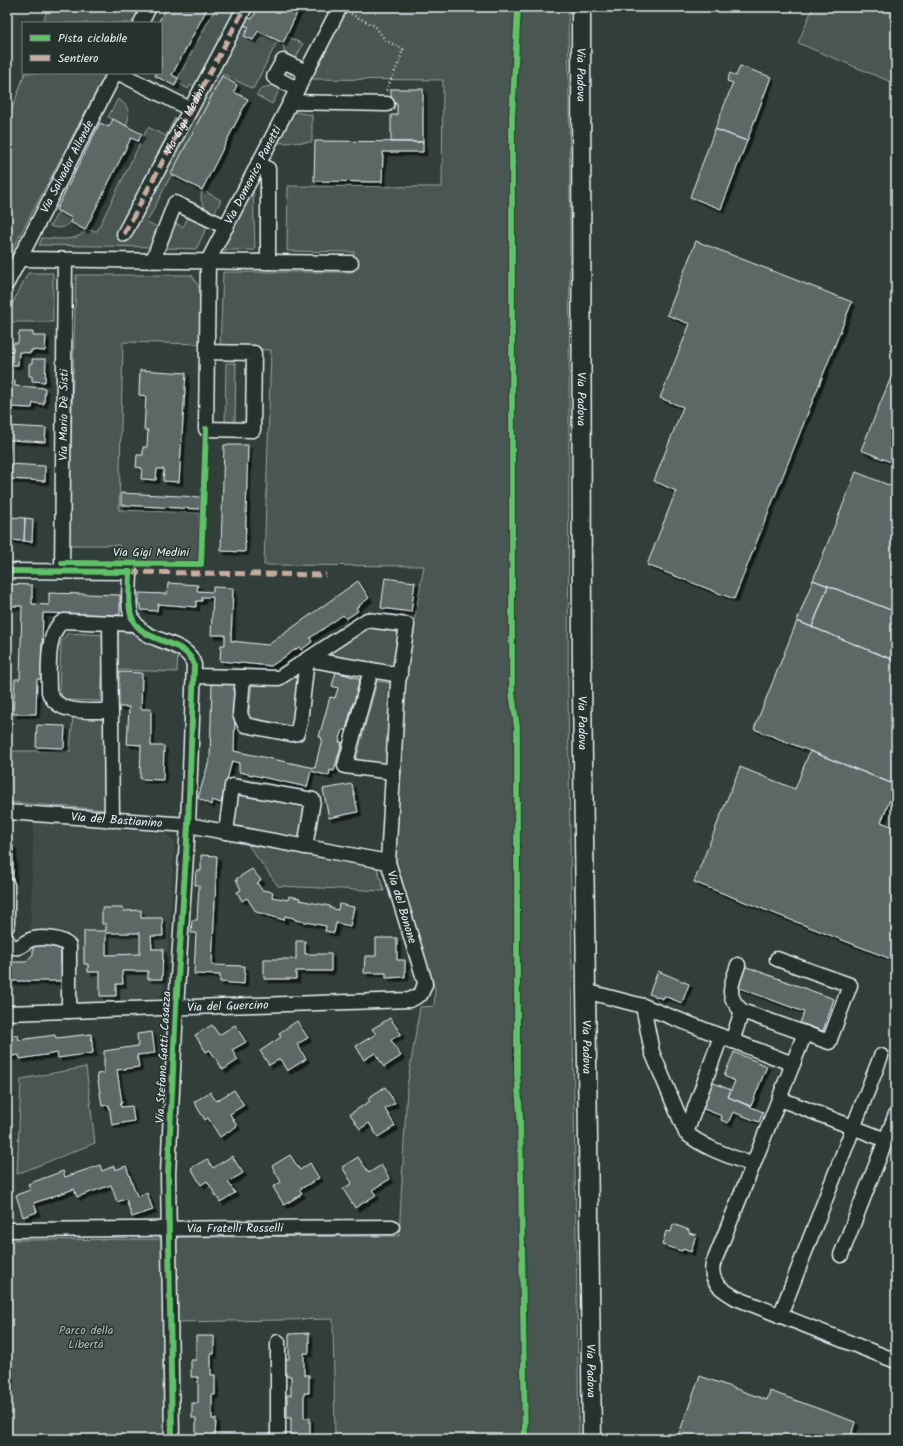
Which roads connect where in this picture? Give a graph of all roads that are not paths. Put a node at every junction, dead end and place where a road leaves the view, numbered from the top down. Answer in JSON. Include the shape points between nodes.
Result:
{"nodes":[{"id":1,"x":149,"y":7,"type":"edge"},
{"id":2,"x":245,"y":7,"type":"edge"},
{"id":3,"x":340,"y":7,"type":"edge"},
{"id":4,"x":581,"y":7,"type":"edge"},
{"id":5,"x":141,"y":22,"type":"edge"},
{"id":6,"x":306,"y":72,"type":"junction"},
{"id":7,"x":114,"y":74,"type":"edge"},
{"id":8,"x":121,"y":74,"type":"edge"},
{"id":9,"x":297,"y":89,"type":"junction"},
{"id":10,"x":291,"y":102,"type":"junction"},
{"id":11,"x":384,"y":104,"type":"road end"},
{"id":12,"x":186,"y":107,"type":"dead end"},
{"id":13,"x":258,"y":164,"type":"junction"},
{"id":14,"x":226,"y":227,"type":"junction"},
{"id":15,"x":124,"y":234,"type":"dead end"},
{"id":16,"x":19,"y":259,"type":"junction"},
{"id":17,"x":65,"y":260,"type":"junction"},
{"id":18,"x":153,"y":260,"type":"junction"},
{"id":19,"x":208,"y":261,"type":"junction"},
{"id":20,"x":268,"y":262,"type":"junction"},
{"id":21,"x":351,"y":263,"type":"dead end"},
{"id":22,"x":7,"y":284,"type":"edge"},
{"id":23,"x":207,"y":352,"type":"junction"},
{"id":24,"x":7,"y":571,"type":"edge"},
{"id":25,"x":62,"y":571,"type":"junction"},
{"id":26,"x":110,"y":623,"type":"junction"},
{"id":27,"x":136,"y":624,"type":"junction"},
{"id":28,"x":308,"y":659,"type":"junction"},
{"id":29,"x":371,"y":670,"type":"junction"},
{"id":30,"x":400,"y":675,"type":"junction"},
{"id":31,"x":194,"y":676,"type":"junction"},
{"id":32,"x":243,"y":677,"type":"junction"},
{"id":33,"x":111,"y":711,"type":"junction"},
{"id":34,"x":393,"y":772,"type":"junction"},
{"id":35,"x":7,"y":812,"type":"edge"},
{"id":36,"x":112,"y":820,"type":"junction"},
{"id":37,"x":188,"y":825,"type":"junction"},
{"id":38,"x":226,"y":832,"type":"junction"},
{"id":39,"x":305,"y":847,"type":"junction"},
{"id":40,"x":388,"y":862,"type":"junction"},
{"id":41,"x":7,"y":885,"type":"edge"},
{"id":42,"x":7,"y":926,"type":"edge"},
{"id":43,"x":7,"y":940,"type":"edge"},
{"id":44,"x":777,"y":958,"type":"dead end"},
{"id":45,"x":738,"y":964,"type":"dead end"},
{"id":46,"x":421,"y":969,"type":"joint"},
{"id":47,"x":585,"y":991,"type":"junction"},
{"id":48,"x":643,"y":1006,"type":"junction"},
{"id":49,"x":176,"y":1007,"type":"junction"},
{"id":50,"x":742,"y":1010,"type":"junction"},
{"id":51,"x":69,"y":1011,"type":"junction"},
{"id":52,"x":7,"y":1013,"type":"edge"},
{"id":53,"x":805,"y":1033,"type":"junction"},
{"id":54,"x":727,"y":1038,"type":"junction"},
{"id":55,"x":881,"y":1056,"type":"dead end"},
{"id":56,"x":793,"y":1064,"type":"junction"},
{"id":57,"x":780,"y":1099,"type":"junction"},
{"id":58,"x":896,"y":1114,"type":"edge"},
{"id":59,"x":853,"y":1128,"type":"junction"},
{"id":60,"x":686,"y":1133,"type":"junction"},
{"id":61,"x":886,"y":1140,"type":"junction"},
{"id":62,"x":753,"y":1165,"type":"junction"},
{"id":63,"x":392,"y":1227,"type":"dead end"},
{"id":64,"x":7,"y":1230,"type":"edge"},
{"id":65,"x":169,"y":1230,"type":"junction"},
{"id":66,"x":841,"y":1255,"type":"dead end"},
{"id":67,"x":780,"y":1316,"type":"junction"},
{"id":68,"x":278,"y":1342,"type":"dead end"},
{"id":69,"x":896,"y":1361,"type":"edge"},
{"id":70,"x":172,"y":1439,"type":"edge"},
{"id":71,"x":278,"y":1439,"type":"edge"},
{"id":72,"x":592,"y":1439,"type":"edge"}],
"edges":[{"from":1,"to":5,"type":"street"},
{"from":2,"to":15,"type":"street","name":"Via Gigi Medini"},
{"from":3,"to":6,"type":"street","name":"Via Domenico Panetti"},
{"from":4,"to":47,"type":"main road","name":"Via Padova"},
{"from":6,"to":9,"type":"street","name":"Via Domenico Panetti"},
{"from":6,"to":9,"type":"street","via":[[283,61],[277,72],[274,78]]},
{"from":7,"to":16,"type":"street","name":"Via Salvador Allende"},
{"from":8,"to":12,"type":"street"},
{"from":9,"to":10,"type":"street","name":"Via Domenico Panetti"},
{"from":10,"to":11,"type":"street"},
{"from":10,"to":13,"type":"street","name":"Via Domenico Panetti"},
{"from":13,"to":14,"type":"street","name":"Via Domenico Panetti"},
{"from":13,"to":20,"type":"street","via":[[268,169]]},
{"from":14,"to":18,"type":"street","via":[[175,203]]},
{"from":14,"to":19,"type":"street","name":"Via Domenico Panetti"},
{"from":16,"to":17,"type":"street"},
{"from":16,"to":22,"type":"street","name":"Via Salvador Allende"},
{"from":17,"to":18,"type":"street"},
{"from":17,"to":25,"type":"street","name":"Via Mario Dè Sisti"},
{"from":18,"to":19,"type":"street"},
{"from":19,"to":20,"type":"street"},
{"from":19,"to":23,"type":"street"},
{"from":20,"to":21,"type":"street"},
{"from":23,"to":23,"type":"street","via":[[206,429],[253,430],[254,353]]},
{"from":24,"to":25,"type":"street"},
{"from":25,"to":27,"type":"street","via":[[130,572],[130,610]]},
{"from":26,"to":27,"type":"street"},
{"from":26,"to":33,"type":"street"},
{"from":26,"to":33,"type":"street","via":[[70,621],[59,624],[51,644],[49,692],[51,699],[62,708]]},
{"from":27,"to":31,"type":"street","name":"Via Stefano Gatti Casazza","via":[[151,636],[189,654],[194,664]]},
{"from":28,"to":29,"type":"street"},
{"from":28,"to":30,"type":"street","name":"Via del Bonone","via":[[367,620],[407,625]]},
{"from":28,"to":32,"type":"street","via":[[279,678]]},
{"from":28,"to":32,"type":"street","via":[[297,733],[245,725],[240,714]]},
{"from":29,"to":30,"type":"street"},
{"from":29,"to":34,"type":"street","via":[[345,766]]},
{"from":30,"to":34,"type":"street","name":"Via del Bonone"},
{"from":31,"to":32,"type":"street"},
{"from":31,"to":37,"type":"street","name":"Via Stefano Gatti Casazza"},
{"from":33,"to":36,"type":"street"},
{"from":34,"to":40,"type":"street","name":"Via del Bonone"},
{"from":35,"to":36,"type":"street","name":"Via del Bastianino"},
{"from":36,"to":37,"type":"street","name":"Via del Bastianino"},
{"from":37,"to":38,"type":"street","name":"Via del Bastianino"},
{"from":37,"to":49,"type":"street","name":"Via Stefano Gatti Casazza"},
{"from":38,"to":39,"type":"street","name":"Via del Bastianino"},
{"from":38,"to":39,"type":"street","via":[[232,786],[313,800]]},
{"from":39,"to":40,"type":"street","name":"Via del Bastianino"},
{"from":40,"to":46,"type":"street","name":"Via del Bonone"},
{"from":41,"to":42,"type":"street"},
{"from":43,"to":51,"type":"street","via":[[8,946],[12,948],[18,948],[33,939],[57,939],[69,946]]},
{"from":44,"to":53,"type":"street","via":[[850,985],[829,1042]]},
{"from":45,"to":50,"type":"street","via":[[730,992],[734,1003]]},
{"from":46,"to":49,"type":"street","name":"Via del Guercino","via":[[425,984],[423,991],[410,1000]]},
{"from":47,"to":48,"type":"street"},
{"from":47,"to":72,"type":"main road","name":"Via Padova"},
{"from":48,"to":54,"type":"street"},
{"from":48,"to":60,"type":"street","via":[[652,1052]]},
{"from":49,"to":51,"type":"street","name":"Via del Guercino"},
{"from":49,"to":65,"type":"street","name":"Via Stefano Gatti Casazza","via":[[168,1174]]},
{"from":50,"to":53,"type":"street"},
{"from":50,"to":54,"type":"street"},
{"from":51,"to":52,"type":"street","name":"Via del Guercino"},
{"from":53,"to":56,"type":"street"},
{"from":54,"to":56,"type":"street"},
{"from":54,"to":60,"type":"street"},
{"from":55,"to":59,"type":"street"},
{"from":56,"to":57,"type":"street"},
{"from":57,"to":59,"type":"street"},
{"from":57,"to":62,"type":"street"},
{"from":58,"to":61,"type":"street"},
{"from":59,"to":61,"type":"street"},
{"from":59,"to":67,"type":"street"},
{"from":60,"to":62,"type":"street","via":[[697,1142]]},
{"from":61,"to":66,"type":"street"},
{"from":62,"to":67,"type":"street","via":[[712,1272],[714,1281],[721,1289]]},
{"from":63,"to":65,"type":"street","name":"Via Fratelli Rosselli"},
{"from":64,"to":65,"type":"street","name":"Via Fratelli Rosselli"},
{"from":65,"to":70,"type":"street","name":"Via Stefano Gatti Casazza"},
{"from":67,"to":69,"type":"street"},
{"from":68,"to":71,"type":"street"}]}
